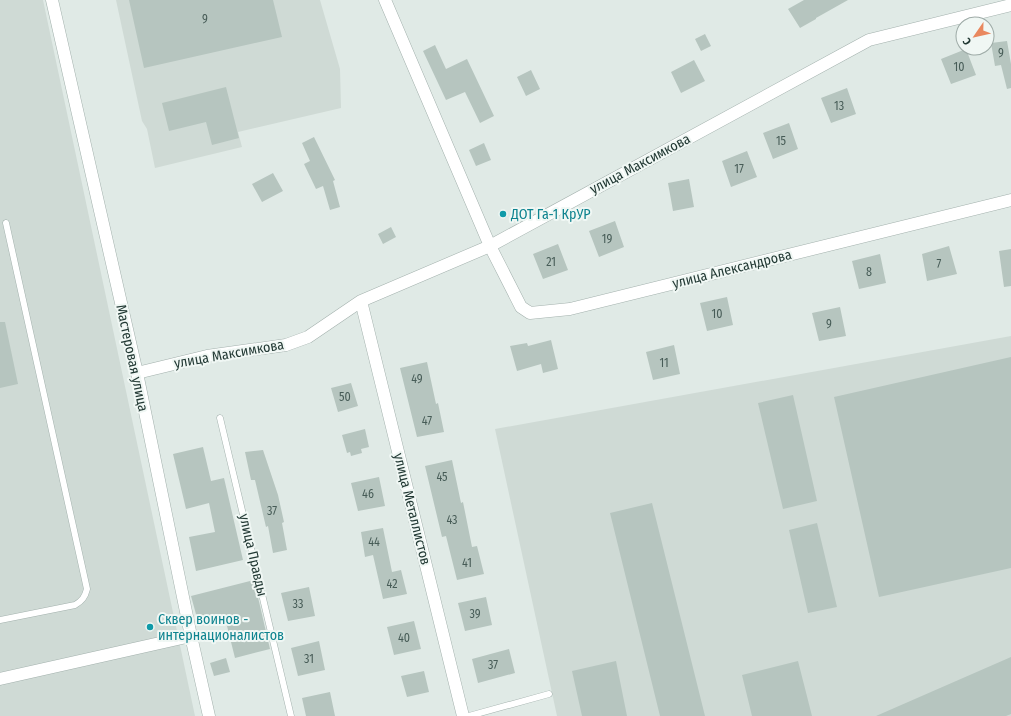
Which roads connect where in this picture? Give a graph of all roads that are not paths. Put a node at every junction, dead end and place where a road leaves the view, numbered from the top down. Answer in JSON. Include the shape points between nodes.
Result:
{"nodes":[{"id":1,"x":52,"y":0,"type":"edge"},
{"id":2,"x":385,"y":0,"type":"edge"},
{"id":3,"x":1011,"y":5,"type":"edge"},
{"id":4,"x":1011,"y":200,"type":"edge"},
{"id":5,"x":6,"y":223,"type":"dead end"},
{"id":6,"x":490,"y":246,"type":"junction"},
{"id":7,"x":361,"y":301,"type":"junction"},
{"id":8,"x":137,"y":373,"type":"junction"},
{"id":9,"x":220,"y":418,"type":"dead end"},
{"id":10,"x":0,"y":620,"type":"edge"},
{"id":11,"x":191,"y":636,"type":"junction"},
{"id":12,"x":0,"y":678,"type":"edge"},
{"id":13,"x":549,"y":694,"type":"dead end"},
{"id":14,"x":209,"y":716,"type":"edge"},
{"id":15,"x":291,"y":716,"type":"edge"},
{"id":16,"x":463,"y":716,"type":"edge"},
{"id":17,"x":469,"y":716,"type":"edge"}],
"edges":[{"from":1,"to":8,"type":"street","name":"Мастеровая улица"},
{"from":2,"to":6,"type":"street","name":"улица Александрова"},
{"from":3,"to":6,"type":"street","name":"улица Максимкова","via":[[869,40]]},
{"from":4,"to":6,"type":"street","name":"улица Александрова","via":[[570,309],[530,313],[520,307]]},
{"from":5,"to":10,"type":"lane","via":[[87,589],[84,598],[75,605]]},
{"from":6,"to":7,"type":"street","name":"улица Максимкова"},
{"from":7,"to":8,"type":"street","name":"улица Максимкова","via":[[308,337],[286,345],[207,356]]},
{"from":7,"to":16,"type":"street","name":"улица Металлистов"},
{"from":8,"to":11,"type":"street","name":"Мастеровая улица"},
{"from":9,"to":15,"type":"lane","name":"улица Правды"},
{"from":11,"to":12,"type":"street"},
{"from":11,"to":14,"type":"street","name":"Мастеровая улица"},
{"from":13,"to":17,"type":"lane"}]}
